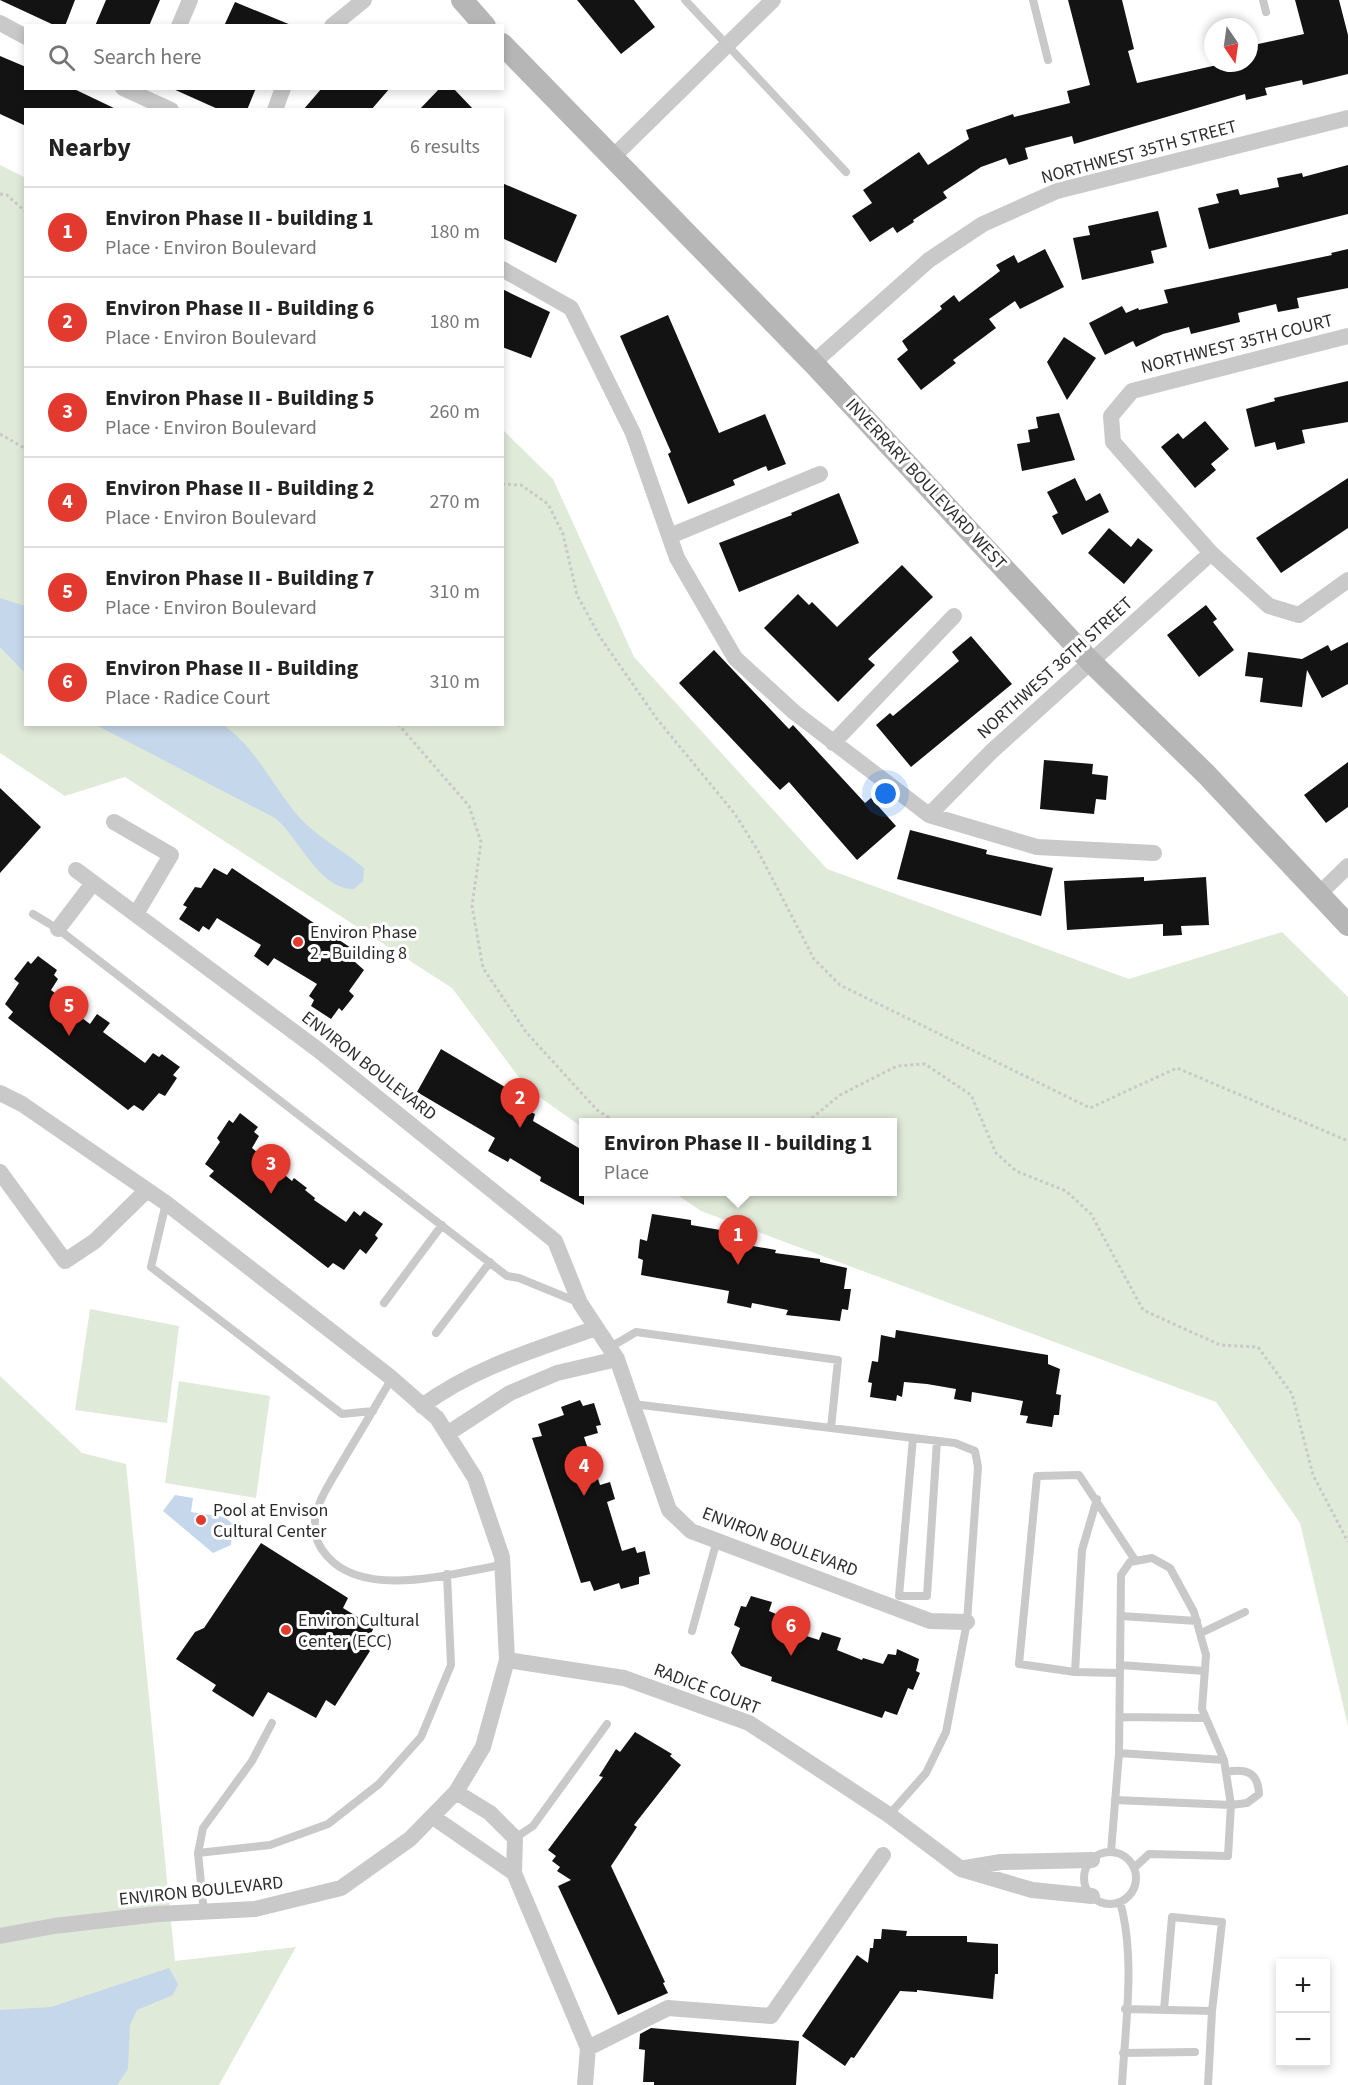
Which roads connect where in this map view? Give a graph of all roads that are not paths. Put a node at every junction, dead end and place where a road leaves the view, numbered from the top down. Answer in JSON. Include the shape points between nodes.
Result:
{"nodes":[{"id":1,"x":190,"y":0,"type":"edge"},
{"id":2,"x":364,"y":0,"type":"edge"},
{"id":3,"x":462,"y":0,"type":"edge"},
{"id":4,"x":686,"y":0,"type":"edge"},
{"id":5,"x":773,"y":0,"type":"edge"},
{"id":6,"x":1033,"y":0,"type":"edge"},
{"id":7,"x":1263,"y":0,"type":"edge"},
{"id":8,"x":1266,"y":12,"type":"dead end"},
{"id":9,"x":0,"y":23,"type":"edge"},
{"id":10,"x":179,"y":24,"type":"edge"},
{"id":11,"x":334,"y":24,"type":"edge"},
{"id":12,"x":483,"y":24,"type":"edge"},
{"id":13,"x":24,"y":36,"type":"edge"},
{"id":14,"x":726,"y":44,"type":"junction"},
{"id":15,"x":504,"y":46,"type":"edge"},
{"id":16,"x":1048,"y":60,"type":"dead end"},
{"id":17,"x":132,"y":90,"type":"edge"},
{"id":18,"x":282,"y":90,"type":"edge"},
{"id":19,"x":153,"y":95,"type":"edge"},
{"id":20,"x":169,"y":108,"type":"edge"},
{"id":21,"x":276,"y":108,"type":"edge"},
{"id":22,"x":1348,"y":118,"type":"edge"},
{"id":23,"x":614,"y":156,"type":"junction"},
{"id":24,"x":846,"y":172,"type":"dead end"},
{"id":25,"x":504,"y":270,"type":"edge"},
{"id":26,"x":1348,"y":336,"type":"edge"},
{"id":27,"x":813,"y":363,"type":"junction"},
{"id":28,"x":820,"y":474,"type":"dead end"},
{"id":29,"x":670,"y":536,"type":"junction"},
{"id":30,"x":1211,"y":553,"type":"junction"},
{"id":31,"x":1348,"y":580,"type":"edge"},
{"id":32,"x":954,"y":616,"type":"dead end"},
{"id":33,"x":1089,"y":660,"type":"junction"},
{"id":34,"x":833,"y":743,"type":"junction"},
{"id":35,"x":929,"y":815,"type":"junction"},
{"id":36,"x":114,"y":822,"type":"dead end"},
{"id":37,"x":1154,"y":853,"type":"dead end"},
{"id":38,"x":1348,"y":866,"type":"edge"},
{"id":39,"x":76,"y":870,"type":"dead end"},
{"id":40,"x":93,"y":882,"type":"junction"},
{"id":41,"x":1319,"y":894,"type":"junction"},
{"id":42,"x":33,"y":914,"type":"dead end"},
{"id":43,"x":136,"y":914,"type":"junction"},
{"id":44,"x":1348,"y":925,"type":"edge"},
{"id":45,"x":57,"y":929,"type":"junction"},
{"id":46,"x":0,"y":1093,"type":"edge"},
{"id":47,"x":0,"y":1172,"type":"edge"},
{"id":48,"x":147,"y":1190,"type":"junction"},
{"id":49,"x":166,"y":1203,"type":"junction"},
{"id":50,"x":442,"y":1226,"type":"junction"},
{"id":51,"x":490,"y":1262,"type":"junction"},
{"id":52,"x":384,"y":1303,"type":"dead end"},
{"id":53,"x":580,"y":1303,"type":"junction"},
{"id":54,"x":596,"y":1328,"type":"junction"},
{"id":55,"x":436,"y":1333,"type":"dead end"},
{"id":56,"x":613,"y":1353,"type":"junction"},
{"id":57,"x":392,"y":1378,"type":"junction"},
{"id":58,"x":633,"y":1404,"type":"junction"},
{"id":59,"x":422,"y":1406,"type":"junction"},
{"id":60,"x":373,"y":1411,"type":"junction"},
{"id":61,"x":831,"y":1428,"type":"junction"},
{"id":62,"x":447,"y":1434,"type":"junction"},
{"id":63,"x":913,"y":1438,"type":"junction"},
{"id":64,"x":937,"y":1441,"type":"junction"},
{"id":65,"x":1097,"y":1499,"type":"junction"},
{"id":66,"x":717,"y":1540,"type":"junction"},
{"id":67,"x":1135,"y":1560,"type":"junction"},
{"id":68,"x":502,"y":1565,"type":"junction"},
{"id":69,"x":447,"y":1574,"type":"junction"},
{"id":70,"x":1245,"y":1612,"type":"dead end"},
{"id":71,"x":1120,"y":1616,"type":"junction"},
{"id":72,"x":1197,"y":1621,"type":"junction"},
{"id":73,"x":967,"y":1622,"type":"junction"},
{"id":74,"x":692,"y":1631,"type":"dead end"},
{"id":75,"x":1201,"y":1634,"type":"junction"},
{"id":76,"x":507,"y":1659,"type":"junction"},
{"id":77,"x":1120,"y":1669,"type":"junction"},
{"id":78,"x":1205,"y":1671,"type":"junction"},
{"id":79,"x":1075,"y":1672,"type":"junction"},
{"id":80,"x":1120,"y":1717,"type":"junction"},
{"id":81,"x":1205,"y":1718,"type":"junction"},
{"id":82,"x":272,"y":1722,"type":"dead end"},
{"id":83,"x":607,"y":1724,"type":"dead end"},
{"id":84,"x":1119,"y":1753,"type":"junction"},
{"id":85,"x":1224,"y":1760,"type":"junction"},
{"id":86,"x":1226,"y":1772,"type":"junction"},
{"id":87,"x":456,"y":1792,"type":"junction"},
{"id":88,"x":1115,"y":1800,"type":"junction"},
{"id":89,"x":1231,"y":1805,"type":"junction"},
{"id":90,"x":889,"y":1815,"type":"junction"},
{"id":91,"x":433,"y":1817,"type":"junction"},
{"id":92,"x":515,"y":1838,"type":"junction"},
{"id":93,"x":1110,"y":1852,"type":"junction"},
{"id":94,"x":198,"y":1853,"type":"junction"},
{"id":95,"x":883,"y":1855,"type":"dead end"},
{"id":96,"x":1092,"y":1860,"type":"junction"},
{"id":97,"x":1134,"y":1868,"type":"junction"},
{"id":98,"x":961,"y":1869,"type":"junction"},
{"id":99,"x":514,"y":1873,"type":"junction"},
{"id":100,"x":1092,"y":1896,"type":"junction"},
{"id":101,"x":1120,"y":1902,"type":"junction"},
{"id":102,"x":204,"y":1913,"type":"junction"},
{"id":103,"x":0,"y":1936,"type":"edge"},
{"id":104,"x":1125,"y":2009,"type":"junction"},
{"id":105,"x":1164,"y":2010,"type":"junction"},
{"id":106,"x":1212,"y":2011,"type":"junction"},
{"id":107,"x":588,"y":2048,"type":"junction"},
{"id":108,"x":1195,"y":2052,"type":"dead end"},
{"id":109,"x":1124,"y":2053,"type":"junction"},
{"id":110,"x":585,"y":2085,"type":"edge"},
{"id":111,"x":1122,"y":2085,"type":"edge"},
{"id":112,"x":1208,"y":2085,"type":"edge"}],
"edges":[{"from":1,"to":10,"type":"street"},
{"from":2,"to":11,"type":"street"},
{"from":3,"to":12,"type":"street"},
{"from":4,"to":14,"type":"lane"},
{"from":5,"to":14,"type":"street"},
{"from":6,"to":16,"type":"lane"},
{"from":7,"to":8,"type":"lane"},
{"from":9,"to":13,"type":"street"},
{"from":14,"to":23,"type":"street"},
{"from":14,"to":24,"type":"lane"},
{"from":15,"to":23,"type":"street","name":"INVERRARY BOULEVARD WEST"},
{"from":17,"to":19,"type":"street"},
{"from":18,"to":21,"type":"street"},
{"from":19,"to":20,"type":"street"},
{"from":22,"to":27,"type":"street","name":"NORTHWEST 35TH STREET","via":[[1057,191],[983,224],[929,260]]},
{"from":23,"to":27,"type":"street","name":"INVERRARY BOULEVARD WEST"},
{"from":25,"to":29,"type":"street","via":[[571,308],[633,433]]},
{"from":26,"to":30,"type":"street","name":"NORTHWEST 35TH COURT","via":[[1132,390],[1111,416],[1113,442]]},
{"from":27,"to":33,"type":"street","name":"INVERRARY BOULEVARD WEST"},
{"from":28,"to":29,"type":"street"},
{"from":29,"to":34,"type":"street","via":[[677,558],[735,658]]},
{"from":30,"to":31,"type":"street","via":[[1269,606],[1299,615]]},
{"from":30,"to":33,"type":"street","name":"NORTHWEST 36TH STREET"},
{"from":32,"to":34,"type":"street"},
{"from":33,"to":35,"type":"street","name":"NORTHWEST 36TH STREET"},
{"from":33,"to":41,"type":"street","name":"INVERRARY BOULEVARD WEST","via":[[1206,774]]},
{"from":34,"to":35,"type":"street"},
{"from":35,"to":37,"type":"street","via":[[1036,847]]},
{"from":36,"to":43,"type":"street","via":[[171,855]]},
{"from":38,"to":41,"type":"street"},
{"from":39,"to":40,"type":"street","name":"ENVIRON BOULEVARD"},
{"from":40,"to":43,"type":"street","name":"ENVIRON BOULEVARD"},
{"from":40,"to":45,"type":"street"},
{"from":41,"to":44,"type":"street","name":"INVERRARY BOULEVARD WEST"},
{"from":42,"to":45,"type":"lane"},
{"from":43,"to":53,"type":"street","name":"ENVIRON BOULEVARD","via":[[317,1049],[555,1241]]},
{"from":45,"to":50,"type":"lane"},
{"from":46,"to":48,"type":"street","name":"ENVIRON BOULEVARD"},
{"from":47,"to":48,"type":"street","via":[[65,1261],[95,1241]]},
{"from":48,"to":49,"type":"street","name":"ENVIRON BOULEVARD"},
{"from":49,"to":57,"type":"street","name":"ENVIRON BOULEVARD"},
{"from":49,"to":60,"type":"lane","via":[[152,1267],[342,1413]]},
{"from":50,"to":51,"type":"lane"},
{"from":50,"to":52,"type":"lane"},
{"from":51,"to":53,"type":"lane","via":[[507,1276]]},
{"from":51,"to":55,"type":"lane"},
{"from":53,"to":54,"type":"street","name":"ENVIRON BOULEVARD"},
{"from":54,"to":56,"type":"street","name":"ENVIRON BOULEVARD"},
{"from":54,"to":59,"type":"street","via":[[451,1384]]},
{"from":56,"to":58,"type":"street","name":"ENVIRON BOULEVARD"},
{"from":56,"to":61,"type":"lane","via":[[636,1332],[838,1360]]},
{"from":56,"to":62,"type":"street","via":[[510,1393]]},
{"from":57,"to":59,"type":"street","name":"ENVIRON BOULEVARD"},
{"from":57,"to":60,"type":"lane"},
{"from":58,"to":61,"type":"lane"},
{"from":58,"to":66,"type":"street","name":"ENVIRON BOULEVARD","via":[[669,1510],[691,1531]]},
{"from":59,"to":62,"type":"street","name":"ENVIRON BOULEVARD","via":[[437,1418]]},
{"from":60,"to":69,"type":"lane","via":[[316,1514],[314,1531],[319,1547],[334,1565],[353,1576],[410,1581]]},
{"from":61,"to":63,"type":"lane"},
{"from":62,"to":68,"type":"street","name":"ENVIRON BOULEVARD","via":[[475,1478]]},
{"from":63,"to":64,"type":"lane"},
{"from":63,"to":64,"type":"lane","via":[[899,1596],[927,1596]]},
{"from":64,"to":73,"type":"lane","via":[[975,1450],[978,1467]]},
{"from":65,"to":67,"type":"lane"},
{"from":65,"to":79,"type":"lane","via":[[1082,1550]]},
{"from":65,"to":79,"type":"lane","via":[[1079,1475],[1037,1476],[1018,1665]]},
{"from":66,"to":73,"type":"street","name":"ENVIRON BOULEVARD","via":[[930,1621]]},
{"from":66,"to":74,"type":"lane"},
{"from":67,"to":71,"type":"lane","via":[[1121,1575]]},
{"from":67,"to":72,"type":"lane","via":[[1152,1558],[1170,1568]]},
{"from":68,"to":69,"type":"lane"},
{"from":68,"to":76,"type":"street","name":"ENVIRON BOULEVARD"},
{"from":69,"to":94,"type":"lane","via":[[451,1665],[421,1737],[379,1784],[328,1824],[270,1845]]},
{"from":70,"to":75,"type":"lane"},
{"from":71,"to":72,"type":"lane"},
{"from":71,"to":77,"type":"lane"},
{"from":72,"to":75,"type":"lane"},
{"from":73,"to":90,"type":"lane","via":[[946,1732],[926,1773]]},
{"from":75,"to":78,"type":"lane"},
{"from":76,"to":87,"type":"street","name":"ENVIRON BOULEVARD","via":[[483,1747]]},
{"from":76,"to":90,"type":"street","name":"RADICE COURT","via":[[624,1678],[749,1723]]},
{"from":77,"to":78,"type":"lane"},
{"from":77,"to":79,"type":"lane"},
{"from":77,"to":80,"type":"lane"},
{"from":78,"to":81,"type":"lane"},
{"from":80,"to":81,"type":"lane"},
{"from":80,"to":84,"type":"lane"},
{"from":81,"to":85,"type":"lane"},
{"from":82,"to":94,"type":"lane","via":[[265,1742],[203,1828]]},
{"from":83,"to":92,"type":"lane","via":[[533,1827]]},
{"from":84,"to":85,"type":"lane"},
{"from":84,"to":88,"type":"lane"},
{"from":85,"to":86,"type":"lane"},
{"from":86,"to":89,"type":"lane"},
{"from":86,"to":89,"type":"lane","via":[[1244,1769],[1258,1782],[1259,1794],[1247,1803]]},
{"from":87,"to":91,"type":"street","name":"ENVIRON BOULEVARD"},
{"from":87,"to":92,"type":"street","via":[[490,1813]]},
{"from":88,"to":89,"type":"lane"},
{"from":88,"to":93,"type":"lane"},
{"from":89,"to":97,"type":"lane","via":[[1228,1856],[1149,1854]]},
{"from":90,"to":98,"type":"street","name":"RADICE COURT"},
{"from":91,"to":99,"type":"street"},
{"from":91,"to":102,"type":"street","name":"ENVIRON BOULEVARD","via":[[410,1839],[341,1888],[255,1909]]},
{"from":92,"to":99,"type":"street"},
{"from":93,"to":96,"type":"lane"},
{"from":93,"to":97,"type":"lane","via":[[1129,1860]]},
{"from":94,"to":102,"type":"lane"},
{"from":95,"to":107,"type":"street","via":[[771,2016],[668,2008]]},
{"from":96,"to":98,"type":"street","via":[[1001,1862]]},
{"from":96,"to":100,"type":"lane","via":[[1084,1878]]},
{"from":97,"to":101,"type":"lane","via":[[1134,1888]]},
{"from":98,"to":100,"type":"street","name":"RADICE COURT","via":[[1032,1890]]},
{"from":99,"to":107,"type":"street"},
{"from":100,"to":101,"type":"lane","via":[[1110,1904]]},
{"from":101,"to":104,"type":"lane","via":[[1128,1955]]},
{"from":102,"to":103,"type":"street","name":"ENVIRON BOULEVARD","via":[[158,1914]]},
{"from":104,"to":105,"type":"lane"},
{"from":104,"to":109,"type":"lane"},
{"from":105,"to":106,"type":"lane"},
{"from":105,"to":106,"type":"lane","via":[[1172,1917],[1222,1922]]},
{"from":106,"to":112,"type":"lane"},
{"from":107,"to":110,"type":"street"},
{"from":108,"to":109,"type":"lane"},
{"from":109,"to":111,"type":"lane"}]}
